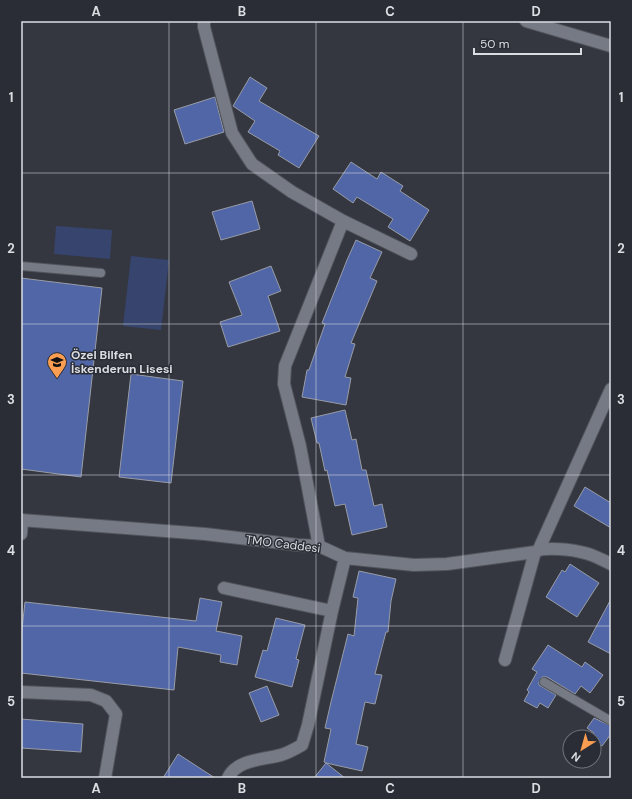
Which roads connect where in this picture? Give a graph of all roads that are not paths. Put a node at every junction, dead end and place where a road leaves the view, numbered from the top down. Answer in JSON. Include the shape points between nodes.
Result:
{"nodes":[{"id":1,"x":204,"y":21,"type":"edge"},
{"id":2,"x":526,"y":21,"type":"edge"},
{"id":3,"x":611,"y":46,"type":"edge"},
{"id":4,"x":343,"y":221,"type":"junction"},
{"id":5,"x":411,"y":254,"type":"dead end"},
{"id":6,"x":21,"y":266,"type":"edge"},
{"id":7,"x":100,"y":273,"type":"dead end"},
{"id":8,"x":611,"y":389,"type":"edge"},
{"id":9,"x":608,"y":405,"type":"edge"},
{"id":10,"x":22,"y":520,"type":"edge"},
{"id":11,"x":21,"y":534,"type":"edge"},
{"id":12,"x":319,"y":546,"type":"junction"},
{"id":13,"x":537,"y":550,"type":"junction"},
{"id":14,"x":345,"y":558,"type":"junction"},
{"id":15,"x":611,"y":564,"type":"edge"},
{"id":16,"x":224,"y":588,"type":"dead end"},
{"id":17,"x":332,"y":611,"type":"junction"},
{"id":18,"x":504,"y":660,"type":"dead end"},
{"id":19,"x":544,"y":682,"type":"dead end"},
{"id":20,"x":21,"y":692,"type":"edge"},
{"id":21,"x":611,"y":721,"type":"edge"},
{"id":22,"x":105,"y":778,"type":"edge"},
{"id":23,"x":228,"y":778,"type":"edge"}],
"edges":[{"from":1,"to":4,"type":"street","via":[[232,132],[252,164],[292,192]]},
{"from":2,"to":3,"type":"street"},
{"from":4,"to":5,"type":"street"},
{"from":4,"to":12,"type":"street","via":[[285,366],[284,384],[300,446]]},
{"from":6,"to":7,"type":"lane"},
{"from":8,"to":9,"type":"street"},
{"from":9,"to":13,"type":"street"},
{"from":10,"to":11,"type":"street"},
{"from":10,"to":12,"type":"street","name":"TMO Caddesi","via":[[205,534]]},
{"from":12,"to":14,"type":"street","name":"TMO Caddesi"},
{"from":13,"to":14,"type":"street","name":"TMO Caddesi","via":[[447,564],[414,565]]},
{"from":13,"to":15,"type":"street","name":"TMO Caddesi","via":[[549,548],[584,553]]},
{"from":13,"to":18,"type":"street"},
{"from":14,"to":17,"type":"street"},
{"from":16,"to":17,"type":"street"},
{"from":17,"to":23,"type":"street","via":[[302,745],[283,755],[245,762]]},
{"from":19,"to":21,"type":"lane"},
{"from":20,"to":22,"type":"street","via":[[91,695],[106,701],[116,714]]}]}
